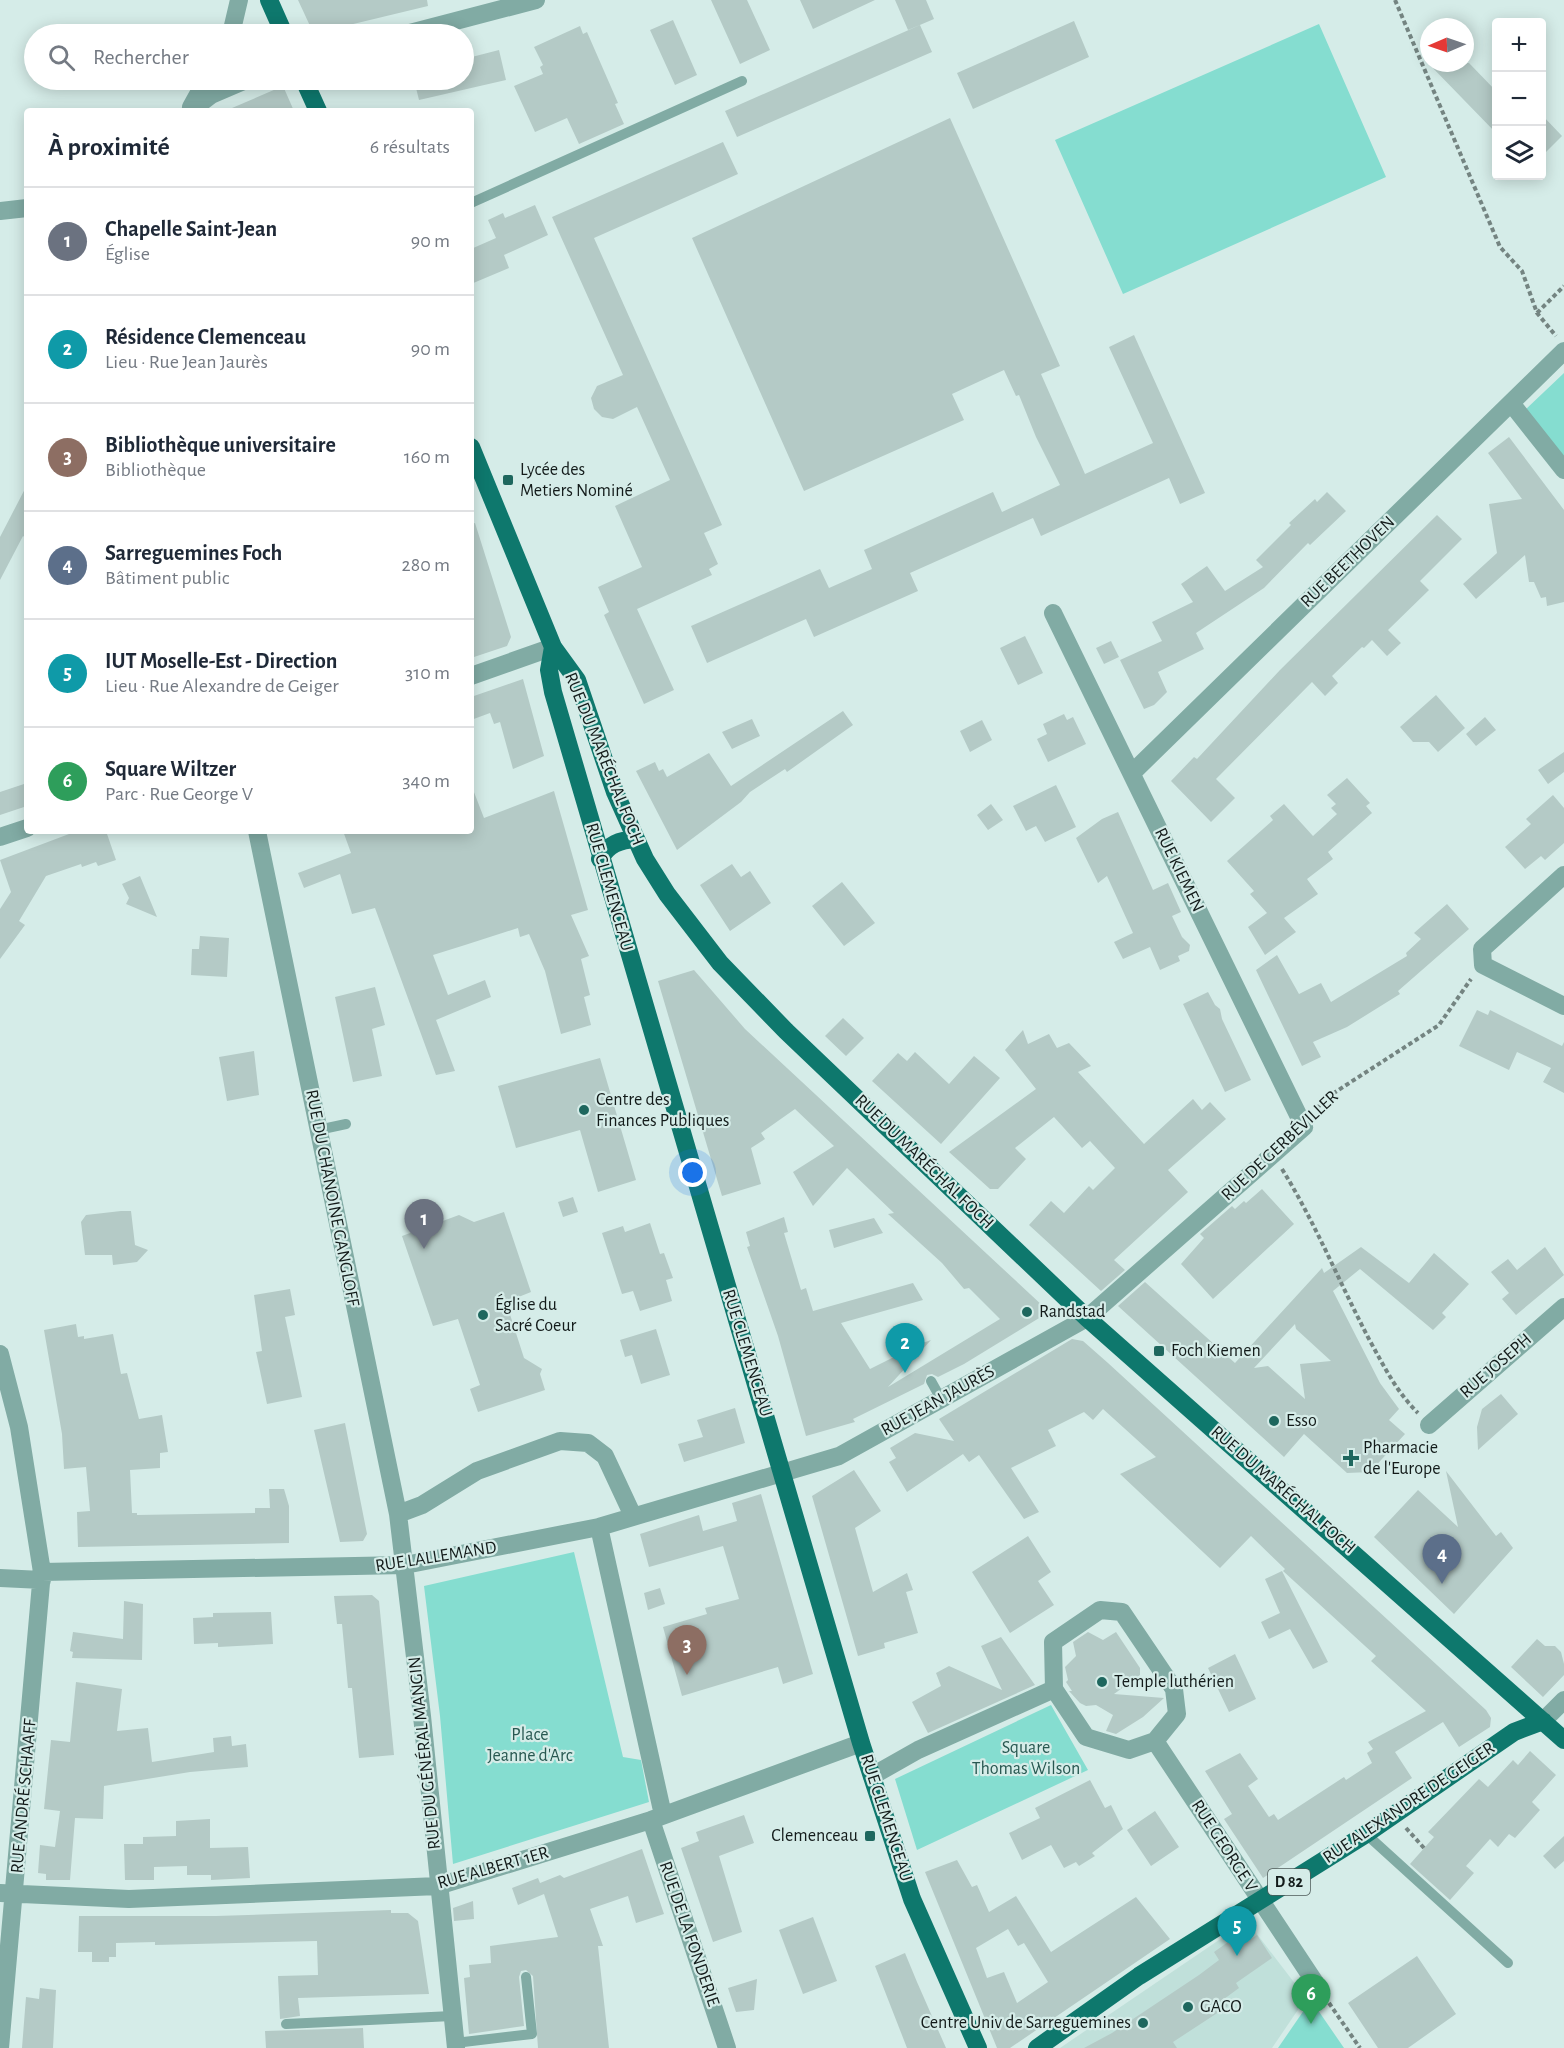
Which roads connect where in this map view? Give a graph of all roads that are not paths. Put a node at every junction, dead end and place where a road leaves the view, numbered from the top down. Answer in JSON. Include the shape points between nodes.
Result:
{"nodes":[{"id":1,"x":239,"y":0,"type":"edge"},
{"id":2,"x":269,"y":0,"type":"edge"},
{"id":3,"x":536,"y":0,"type":"edge"},
{"id":4,"x":233,"y":24,"type":"edge"},
{"id":5,"x":280,"y":24,"type":"edge"},
{"id":6,"x":444,"y":24,"type":"edge"},
{"id":7,"x":742,"y":81,"type":"dead end"},
{"id":8,"x":201,"y":90,"type":"edge"},
{"id":9,"x":223,"y":90,"type":"edge"},
{"id":10,"x":309,"y":90,"type":"edge"},
{"id":11,"x":192,"y":108,"type":"edge"},
{"id":12,"x":194,"y":108,"type":"edge"},
{"id":13,"x":317,"y":108,"type":"edge"},
{"id":14,"x":474,"y":202,"type":"edge"},
{"id":15,"x":24,"y":208,"type":"edge"},
{"id":16,"x":0,"y":211,"type":"edge"},
{"id":17,"x":1561,"y":344,"type":"edge"},
{"id":18,"x":1510,"y":403,"type":"junction"},
{"id":19,"x":474,"y":454,"type":"edge"},
{"id":20,"x":1564,"y":470,"type":"edge"},
{"id":21,"x":1053,"y":613,"type":"dead end"},
{"id":22,"x":553,"y":647,"type":"junction"},
{"id":23,"x":474,"y":675,"type":"edge"},
{"id":24,"x":1132,"y":773,"type":"junction"},
{"id":25,"x":615,"y":792,"type":"junction"},
{"id":26,"x":585,"y":803,"type":"junction"},
{"id":27,"x":24,"y":829,"type":"edge"},
{"id":28,"x":258,"y":834,"type":"edge"},
{"id":29,"x":0,"y":837,"type":"edge"},
{"id":30,"x":636,"y":840,"type":"junction"},
{"id":31,"x":600,"y":859,"type":"junction"},
{"id":32,"x":1564,"y":875,"type":"edge"},
{"id":33,"x":1564,"y":1006,"type":"edge"},
{"id":34,"x":346,"y":1124,"type":"dead end"},
{"id":35,"x":1304,"y":1126,"type":"joint"},
{"id":36,"x":318,"y":1130,"type":"junction"},
{"id":37,"x":1564,"y":1307,"type":"edge"},
{"id":38,"x":1087,"y":1318,"type":"junction"},
{"id":39,"x":904,"y":1332,"type":"dead end"},
{"id":40,"x":913,"y":1347,"type":"dead end"},
{"id":41,"x":0,"y":1354,"type":"edge"},
{"id":42,"x":931,"y":1381,"type":"dead end"},
{"id":43,"x":940,"y":1399,"type":"junction"},
{"id":44,"x":1429,"y":1425,"type":"road end"},
{"id":45,"x":783,"y":1473,"type":"junction"},
{"id":46,"x":398,"y":1514,"type":"junction"},
{"id":47,"x":633,"y":1516,"type":"junction"},
{"id":48,"x":599,"y":1527,"type":"junction"},
{"id":49,"x":405,"y":1565,"type":"junction"},
{"id":50,"x":42,"y":1576,"type":"junction"},
{"id":51,"x":0,"y":1578,"type":"edge"},
{"id":52,"x":1054,"y":1689,"type":"junction"},
{"id":53,"x":1564,"y":1700,"type":"edge"},
{"id":54,"x":1542,"y":1721,"type":"junction"},
{"id":55,"x":1564,"y":1740,"type":"edge"},
{"id":56,"x":1155,"y":1741,"type":"junction"},
{"id":57,"x":861,"y":1743,"type":"junction"},
{"id":58,"x":872,"y":1776,"type":"junction"},
{"id":59,"x":657,"y":1818,"type":"junction"},
{"id":60,"x":1366,"y":1834,"type":"junction"},
{"id":61,"x":438,"y":1886,"type":"junction"},
{"id":62,"x":8,"y":1894,"type":"edge"},
{"id":63,"x":1259,"y":1901,"type":"junction"},
{"id":64,"x":1508,"y":1963,"type":"dead end"},
{"id":65,"x":526,"y":1977,"type":"dead end"},
{"id":66,"x":1320,"y":1990,"type":"road end"},
{"id":67,"x":452,"y":2016,"type":"junction"},
{"id":68,"x":285,"y":2024,"type":"dead end"},
{"id":69,"x":456,"y":2046,"type":"edge"},
{"id":70,"x":0,"y":2048,"type":"edge"},
{"id":71,"x":727,"y":2048,"type":"edge"},
{"id":72,"x":978,"y":2048,"type":"edge"},
{"id":73,"x":1037,"y":2048,"type":"edge"}],
"edges":[{"from":1,"to":4,"type":"street"},
{"from":2,"to":5,"type":"main road"},
{"from":3,"to":6,"type":"street"},
{"from":7,"to":14,"type":"lane"},
{"from":8,"to":11,"type":"street"},
{"from":9,"to":12,"type":"street"},
{"from":10,"to":13,"type":"main road"},
{"from":15,"to":16,"type":"street"},
{"from":17,"to":18,"type":"street","name":"RUE BEETHOVEN"},
{"from":18,"to":20,"type":"street"},
{"from":18,"to":24,"type":"street","name":"RUE BEETHOVEN"},
{"from":19,"to":22,"type":"main road","name":"RUE DU MARÉCHAL FOCH"},
{"from":21,"to":24,"type":"street","name":"RUE KIEMEN"},
{"from":22,"to":23,"type":"street"},
{"from":22,"to":25,"type":"main road","name":"RUE DU MARÉCHAL FOCH","via":[[577,680]]},
{"from":22,"to":26,"type":"main road","name":"RUE CLEMENCEAU","via":[[549,670],[553,692]]},
{"from":24,"to":35,"type":"street","name":"RUE KIEMEN"},
{"from":25,"to":26,"type":"main road","via":[[600,794]]},
{"from":25,"to":30,"type":"main road","name":"RUE DU MARÉCHAL FOCH"},
{"from":26,"to":31,"type":"main road","name":"RUE CLEMENCEAU"},
{"from":27,"to":29,"type":"street"},
{"from":28,"to":36,"type":"street","name":"RUE DU CHANOINE GANGLOFF"},
{"from":30,"to":31,"type":"main road","via":[[621,840]]},
{"from":30,"to":38,"type":"main road","name":"RUE DU MARÉCHAL FOCH","via":[[667,894],[720,963]]},
{"from":31,"to":45,"type":"main road","name":"RUE CLEMENCEAU"},
{"from":32,"to":33,"type":"street","via":[[1482,949],[1483,964]]},
{"from":34,"to":36,"type":"lane"},
{"from":35,"to":38,"type":"street","name":"RUE DE GERBÉVILLER"},
{"from":36,"to":46,"type":"street","name":"RUE DU CHANOINE GANGLOFF"},
{"from":37,"to":44,"type":"street","name":"RUE JOSEPH"},
{"from":38,"to":43,"type":"street","name":"RUE JEAN JAURÈS"},
{"from":38,"to":54,"type":"main road","name":"RUE DU MARÉCHAL FOCH"},
{"from":39,"to":40,"type":"lane"},
{"from":41,"to":50,"type":"street","name":"RUE ANDRÉ SCHAAFF","via":[[19,1427]]},
{"from":42,"to":43,"type":"lane"},
{"from":43,"to":45,"type":"street","name":"RUE JEAN JAURÈS","via":[[839,1456]]},
{"from":45,"to":47,"type":"street","name":"RUE LALLEMAND"},
{"from":45,"to":57,"type":"main road","name":"RUE CLEMENCEAU"},
{"from":46,"to":47,"type":"street","via":[[422,1505],[477,1471],[560,1441],[588,1443],[605,1456]]},
{"from":46,"to":49,"type":"street","name":"RUE DU CHANOINE GANGLOFF"},
{"from":47,"to":48,"type":"street","name":"RUE LALLEMAND"},
{"from":48,"to":49,"type":"street","name":"RUE LALLEMAND"},
{"from":48,"to":59,"type":"street"},
{"from":49,"to":50,"type":"street","name":"RUE LALLEMAND"},
{"from":49,"to":61,"type":"street","name":"RUE DU GÉNÉRAL MANGIN"},
{"from":50,"to":51,"type":"street"},
{"from":50,"to":62,"type":"street","name":"RUE ANDRÉ SCHAAFF"},
{"from":52,"to":56,"type":"street","via":[[1086,1737],[1129,1750]]},
{"from":52,"to":56,"type":"street","via":[[1053,1641],[1100,1610],[1122,1612],[1174,1689],[1178,1714]]},
{"from":52,"to":58,"type":"street","via":[[918,1750]]},
{"from":53,"to":54,"type":"street"},
{"from":54,"to":55,"type":"main road","name":"RUE DU MARÉCHAL FOCH"},
{"from":54,"to":60,"type":"main road","name":"RUE ALEXANDRE DE GEIGER","number":"D 82","via":[[1514,1732]]},
{"from":56,"to":63,"type":"street","name":"RUE GEORGE V"},
{"from":57,"to":58,"type":"main road","name":"RUE CLEMENCEAU"},
{"from":57,"to":59,"type":"street","name":"RUE ALBERT 1ER"},
{"from":58,"to":72,"type":"main road","name":"RUE CLEMENCEAU","via":[[912,1899]]},
{"from":59,"to":61,"type":"street","name":"RUE ALBERT 1ER"},
{"from":59,"to":71,"type":"street","name":"RUE DE LA FONDERIE"},
{"from":60,"to":63,"type":"main road","name":"RUE ALEXANDRE DE GEIGER","number":"D 82"},
{"from":60,"to":64,"type":"lane"},
{"from":61,"to":62,"type":"street","name":"RUE ALBERT 1ER","via":[[129,1899]]},
{"from":61,"to":67,"type":"street","name":"RUE DU GÉNÉRAL MANGIN"},
{"from":62,"to":70,"type":"street","name":"RUE ANDRÉ SCHAAFF"},
{"from":63,"to":66,"type":"street","name":"RUE GEORGE V"},
{"from":63,"to":73,"type":"main road","name":"RUE ALEXANDRE DE GEIGER","number":"D 82","via":[[1139,1976]]},
{"from":65,"to":69,"type":"lane","via":[[532,2034]]},
{"from":67,"to":68,"type":"lane"},
{"from":67,"to":69,"type":"street","name":"RUE DU GÉNÉRAL MANGIN"}]}
